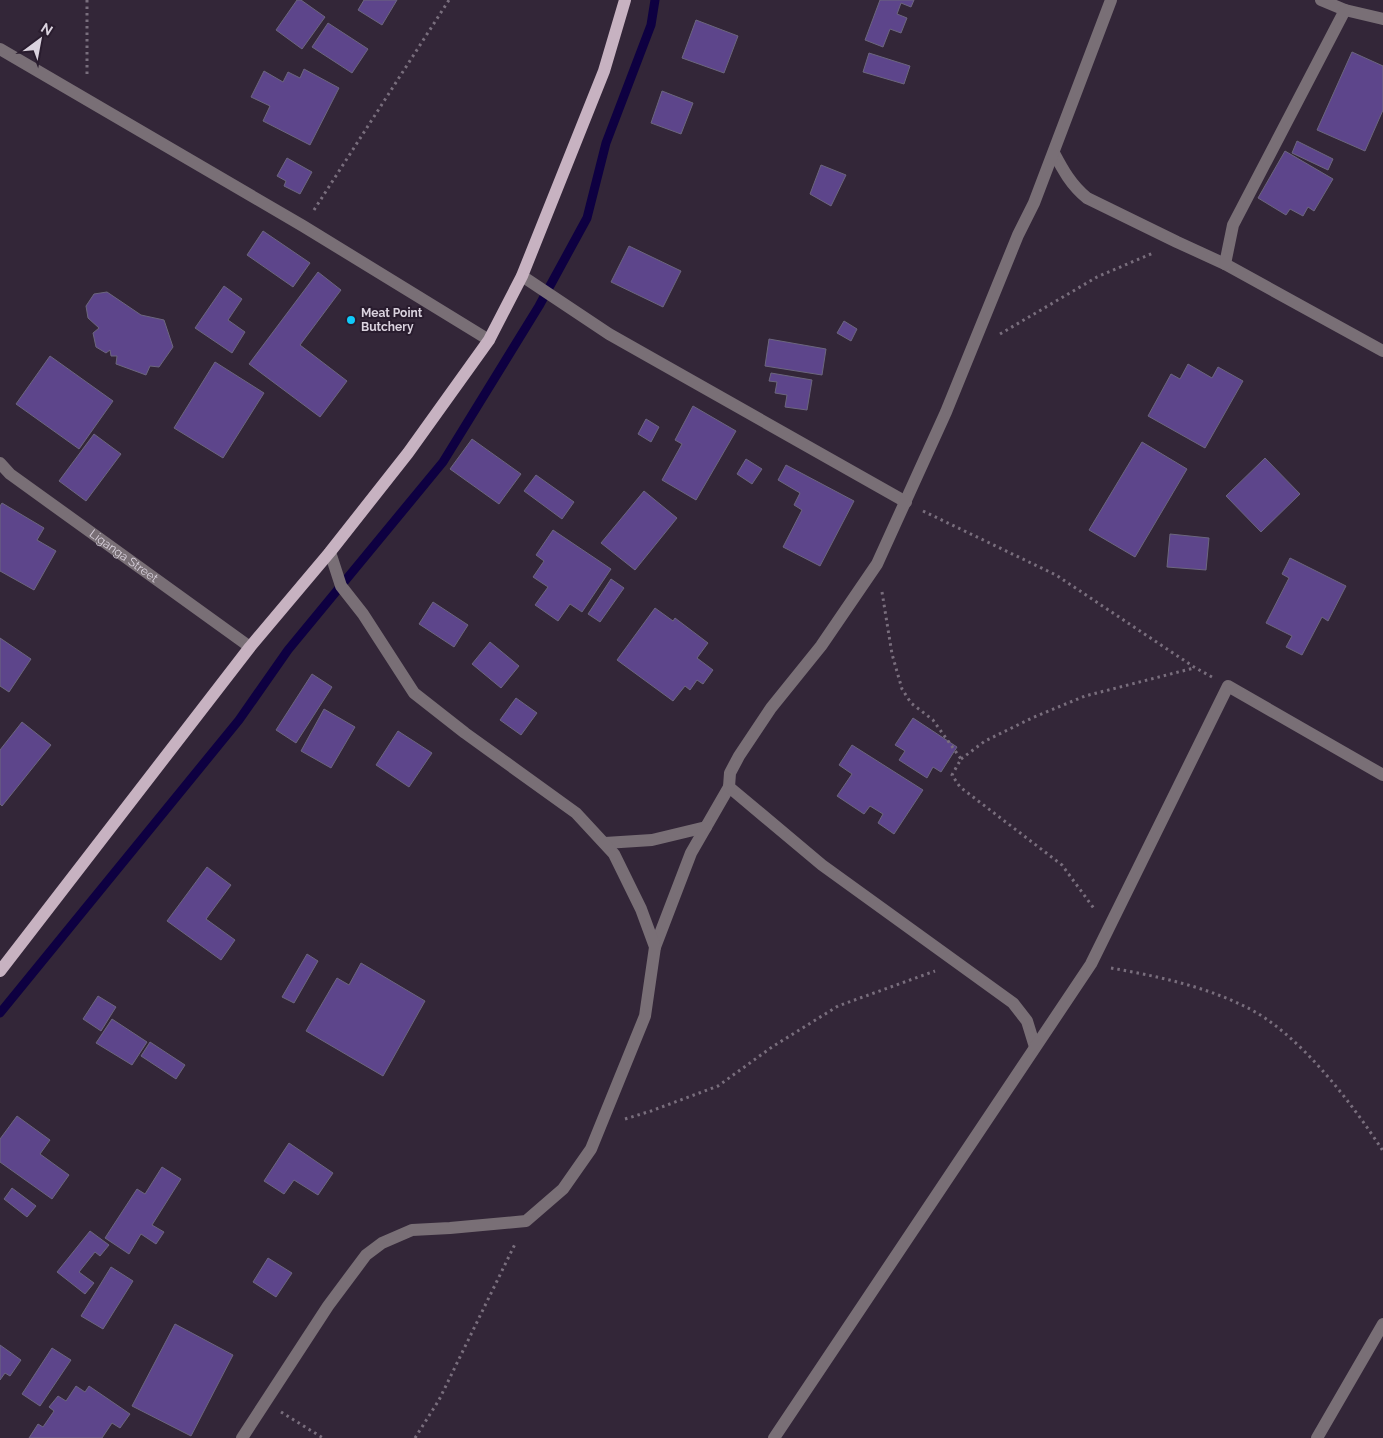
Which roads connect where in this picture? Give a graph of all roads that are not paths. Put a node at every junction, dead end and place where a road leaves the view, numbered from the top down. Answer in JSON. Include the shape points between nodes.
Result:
{"nodes":[{"id":1,"x":625,"y":0,"type":"edge"},
{"id":2,"x":1111,"y":0,"type":"edge"},
{"id":3,"x":1321,"y":0,"type":"edge"},
{"id":4,"x":1345,"y":10,"type":"junction"},
{"id":5,"x":1383,"y":20,"type":"edge"},
{"id":6,"x":0,"y":49,"type":"edge"},
{"id":7,"x":1054,"y":153,"type":"junction"},
{"id":8,"x":1225,"y":264,"type":"junction"},
{"id":9,"x":522,"y":276,"type":"junction"},
{"id":10,"x":488,"y":340,"type":"junction"},
{"id":11,"x":1383,"y":351,"type":"edge"},
{"id":12,"x":1,"y":465,"type":"edge"},
{"id":13,"x":906,"y":502,"type":"junction"},
{"id":14,"x":330,"y":552,"type":"junction"},
{"id":15,"x":250,"y":647,"type":"junction"},
{"id":16,"x":1383,"y":775,"type":"edge"},
{"id":17,"x":729,"y":787,"type":"junction"},
{"id":18,"x":706,"y":827,"type":"junction"},
{"id":19,"x":605,"y":843,"type":"junction"},
{"id":20,"x":655,"y":947,"type":"junction"},
{"id":21,"x":0,"y":971,"type":"edge"},
{"id":22,"x":1035,"y":1047,"type":"junction"},
{"id":23,"x":1383,"y":1324,"type":"edge"},
{"id":24,"x":242,"y":1438,"type":"edge"},
{"id":25,"x":774,"y":1438,"type":"edge"},
{"id":26,"x":1317,"y":1438,"type":"edge"}],
"edges":[{"from":1,"to":9,"type":"main road","via":[[604,71]]},
{"from":2,"to":7,"type":"street"},
{"from":3,"to":4,"type":"street"},
{"from":4,"to":5,"type":"street"},
{"from":4,"to":8,"type":"street","via":[[1233,225]]},
{"from":6,"to":10,"type":"street","via":[[303,226]]},
{"from":7,"to":8,"type":"street","via":[[1075,188],[1087,198]]},
{"from":7,"to":13,"type":"street"},
{"from":8,"to":11,"type":"street"},
{"from":9,"to":10,"type":"main road"},
{"from":9,"to":13,"type":"street","via":[[608,334]]},
{"from":10,"to":14,"type":"main road","via":[[408,453]]},
{"from":12,"to":15,"type":"street","name":"Liganga Street"},
{"from":13,"to":17,"type":"street","via":[[877,564],[821,646],[771,708],[730,773]]},
{"from":14,"to":15,"type":"main road"},
{"from":14,"to":19,"type":"street","via":[[341,586],[414,693],[576,813]]},
{"from":15,"to":21,"type":"main road"},
{"from":16,"to":22,"type":"street","via":[[1228,686],[1091,964]]},
{"from":17,"to":18,"type":"street"},
{"from":17,"to":22,"type":"street","via":[[822,865],[1013,1003],[1027,1022]]},
{"from":18,"to":19,"type":"street","via":[[652,840]]},
{"from":18,"to":20,"type":"street","via":[[691,853]]},
{"from":19,"to":20,"type":"street","via":[[614,854],[641,909]]},
{"from":20,"to":24,"type":"street","via":[[645,1016],[592,1149],[562,1189],[526,1221],[412,1230],[382,1243],[366,1255],[328,1306]]},
{"from":22,"to":25,"type":"street"},
{"from":23,"to":26,"type":"street"}]}
